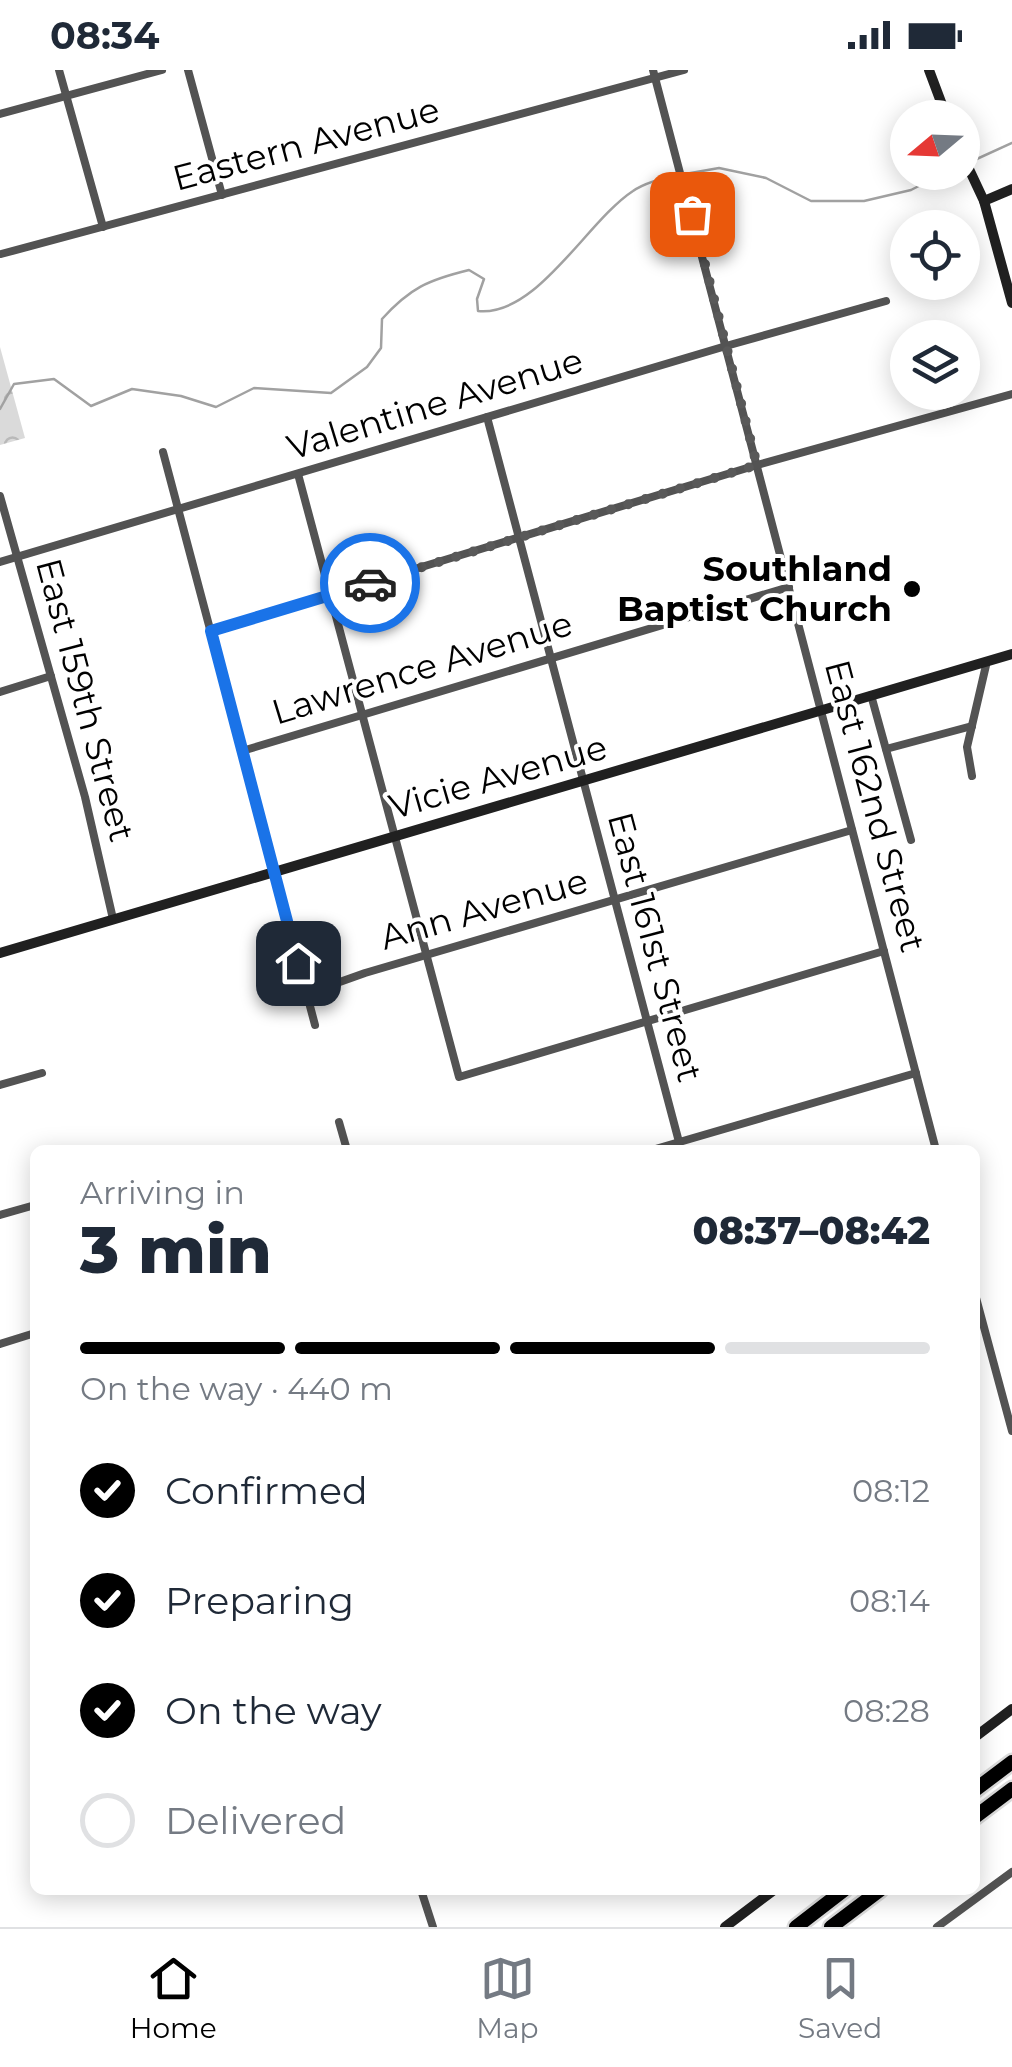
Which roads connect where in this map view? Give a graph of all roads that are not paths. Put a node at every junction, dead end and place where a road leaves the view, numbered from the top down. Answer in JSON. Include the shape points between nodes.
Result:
{"nodes":[{"id":1,"x":59,"y":70,"type":"edge"},
{"id":2,"x":162,"y":70,"type":"edge"},
{"id":3,"x":188,"y":70,"type":"edge"},
{"id":4,"x":684,"y":70,"type":"edge"},
{"id":5,"x":929,"y":70,"type":"edge"},
{"id":6,"x":654,"y":74,"type":"edge"},
{"id":7,"x":66,"y":96,"type":"junction"},
{"id":8,"x":940,"y":100,"type":"edge"},
{"id":9,"x":0,"y":114,"type":"edge"},
{"id":10,"x":1012,"y":189,"type":"edge"},
{"id":11,"x":979,"y":190,"type":"edge"},
{"id":12,"x":222,"y":194,"type":"junction"},
{"id":13,"x":984,"y":200,"type":"junction"},
{"id":14,"x":103,"y":227,"type":"junction"},
{"id":15,"x":0,"y":254,"type":"edge"},
{"id":16,"x":886,"y":301,"type":"dead end"},
{"id":17,"x":1012,"y":302,"type":"edge"},
{"id":18,"x":726,"y":346,"type":"junction"},
{"id":19,"x":1012,"y":394,"type":"edge"},
{"id":20,"x":487,"y":417,"type":"junction"},
{"id":21,"x":163,"y":452,"type":"dead end"},
{"id":22,"x":757,"y":465,"type":"junction"},
{"id":23,"x":298,"y":474,"type":"junction"},
{"id":24,"x":0,"y":496,"type":"edge"},
{"id":25,"x":180,"y":509,"type":"junction"},
{"id":26,"x":518,"y":538,"type":"junction"},
{"id":27,"x":19,"y":556,"type":"junction"},
{"id":28,"x":0,"y":562,"type":"edge"},
{"id":29,"x":789,"y":587,"type":"junction"},
{"id":30,"x":330,"y":595,"type":"junction"},
{"id":31,"x":211,"y":631,"type":"junction"},
{"id":32,"x":1012,"y":654,"type":"edge"},
{"id":33,"x":550,"y":658,"type":"junction"},
{"id":34,"x":987,"y":661,"type":"junction"},
{"id":35,"x":51,"y":676,"type":"junction"},
{"id":36,"x":0,"y":692,"type":"edge"},
{"id":37,"x":871,"y":695,"type":"junction"},
{"id":38,"x":821,"y":710,"type":"junction"},
{"id":39,"x":362,"y":715,"type":"junction"},
{"id":40,"x":972,"y":726,"type":"junction"},
{"id":41,"x":886,"y":749,"type":"junction"},
{"id":42,"x":242,"y":750,"type":"junction"},
{"id":43,"x":972,"y":776,"type":"dead end"},
{"id":44,"x":582,"y":781,"type":"junction"},
{"id":45,"x":852,"y":830,"type":"junction"},
{"id":46,"x":394,"y":836,"type":"junction"},
{"id":47,"x":910,"y":840,"type":"dead end"},
{"id":48,"x":274,"y":872,"type":"junction"},
{"id":49,"x":614,"y":900,"type":"junction"},
{"id":50,"x":113,"y":920,"type":"junction"},
{"id":51,"x":884,"y":952,"type":"junction"},
{"id":52,"x":0,"y":953,"type":"edge"},
{"id":53,"x":425,"y":956,"type":"junction"},
{"id":54,"x":306,"y":994,"type":"junction"},
{"id":55,"x":646,"y":1022,"type":"junction"},
{"id":56,"x":315,"y":1025,"type":"dead end"},
{"id":57,"x":42,"y":1073,"type":"dead end"},
{"id":58,"x":916,"y":1073,"type":"junction"},
{"id":59,"x":0,"y":1085,"type":"edge"},
{"id":60,"x":339,"y":1122,"type":"dead end"},
{"id":61,"x":679,"y":1142,"type":"junction"},
{"id":62,"x":346,"y":1145,"type":"edge"},
{"id":63,"x":669,"y":1145,"type":"edge"},
{"id":64,"x":935,"y":1145,"type":"edge"},
{"id":65,"x":30,"y":1206,"type":"edge"},
{"id":66,"x":0,"y":1215,"type":"edge"},
{"id":67,"x":980,"y":1313,"type":"edge"},
{"id":68,"x":30,"y":1335,"type":"edge"},
{"id":69,"x":0,"y":1344,"type":"edge"},
{"id":70,"x":1012,"y":1431,"type":"edge"},
{"id":71,"x":1012,"y":1709,"type":"edge"},
{"id":72,"x":980,"y":1733,"type":"edge"},
{"id":73,"x":1012,"y":1762,"type":"edge"},
{"id":74,"x":980,"y":1786,"type":"edge"},
{"id":75,"x":1012,"y":1789,"type":"edge"},
{"id":76,"x":980,"y":1813,"type":"edge"},
{"id":77,"x":1012,"y":1872,"type":"edge"},
{"id":78,"x":423,"y":1895,"type":"edge"},
{"id":79,"x":767,"y":1895,"type":"edge"},
{"id":80,"x":838,"y":1895,"type":"edge"},
{"id":81,"x":873,"y":1895,"type":"edge"},
{"id":82,"x":433,"y":1927,"type":"edge"},
{"id":83,"x":725,"y":1927,"type":"edge"},
{"id":84,"x":796,"y":1927,"type":"edge"},
{"id":85,"x":831,"y":1927,"type":"edge"},
{"id":86,"x":937,"y":1927,"type":"edge"}],
"edges":[{"from":1,"to":7,"type":"street"},
{"from":2,"to":7,"type":"street"},
{"from":3,"to":12,"type":"street"},
{"from":4,"to":6,"type":"street","name":"Eastern Avenue"},
{"from":5,"to":8,"type":"street"},
{"from":6,"to":12,"type":"street","name":"Eastern Avenue"},
{"from":6,"to":18,"type":"street","name":"East 162nd Street"},
{"from":7,"to":9,"type":"street"},
{"from":7,"to":14,"type":"street"},
{"from":10,"to":13,"type":"street"},
{"from":11,"to":13,"type":"street"},
{"from":12,"to":14,"type":"street","name":"Eastern Avenue"},
{"from":13,"to":17,"type":"street"},
{"from":14,"to":15,"type":"street","name":"Eastern Avenue"},
{"from":16,"to":18,"type":"street","name":"Valentine Avenue"},
{"from":18,"to":20,"type":"street","name":"Valentine Avenue"},
{"from":18,"to":22,"type":"street","name":"East 162nd Street"},
{"from":19,"to":22,"type":"street"},
{"from":20,"to":23,"type":"street","name":"Valentine Avenue"},
{"from":20,"to":26,"type":"street","name":"East 161st Street"},
{"from":21,"to":25,"type":"street"},
{"from":22,"to":26,"type":"street"},
{"from":22,"to":29,"type":"street","name":"East 162nd Street"},
{"from":23,"to":25,"type":"street","name":"Valentine Avenue"},
{"from":23,"to":30,"type":"street"},
{"from":24,"to":27,"type":"street","name":"East 159th Street"},
{"from":25,"to":27,"type":"street","name":"Valentine Avenue"},
{"from":25,"to":31,"type":"street"},
{"from":26,"to":30,"type":"street"},
{"from":26,"to":33,"type":"street","name":"East 161st Street"},
{"from":27,"to":28,"type":"street","name":"Valentine Avenue"},
{"from":27,"to":35,"type":"street","name":"East 159th Street"},
{"from":29,"to":33,"type":"street","name":"Lawrence Avenue"},
{"from":29,"to":38,"type":"street","name":"East 162nd Street"},
{"from":30,"to":31,"type":"street"},
{"from":30,"to":39,"type":"street"},
{"from":31,"to":42,"type":"street"},
{"from":32,"to":34,"type":"street","name":"Vicie Avenue"},
{"from":33,"to":39,"type":"street","name":"Lawrence Avenue"},
{"from":33,"to":44,"type":"street","name":"East 161st Street"},
{"from":34,"to":37,"type":"street","name":"Vicie Avenue"},
{"from":34,"to":40,"type":"street"},
{"from":35,"to":36,"type":"street"},
{"from":35,"to":50,"type":"street","name":"East 159th Street"},
{"from":37,"to":38,"type":"street","name":"Vicie Avenue"},
{"from":37,"to":41,"type":"street"},
{"from":38,"to":44,"type":"street","name":"Vicie Avenue"},
{"from":38,"to":45,"type":"street","name":"East 162nd Street"},
{"from":39,"to":42,"type":"street","name":"Lawrence Avenue"},
{"from":39,"to":46,"type":"street"},
{"from":40,"to":41,"type":"street"},
{"from":40,"to":43,"type":"street"},
{"from":41,"to":47,"type":"street"},
{"from":42,"to":48,"type":"street"},
{"from":44,"to":46,"type":"street","name":"Vicie Avenue"},
{"from":44,"to":49,"type":"street","name":"East 161st Street"},
{"from":45,"to":49,"type":"street","name":"Ann Avenue"},
{"from":45,"to":51,"type":"street","name":"East 162nd Street"},
{"from":46,"to":48,"type":"street","name":"Vicie Avenue"},
{"from":46,"to":53,"type":"street"},
{"from":48,"to":50,"type":"street","name":"Vicie Avenue"},
{"from":48,"to":54,"type":"street"},
{"from":49,"to":53,"type":"street","name":"Ann Avenue"},
{"from":49,"to":55,"type":"street","name":"East 161st Street"},
{"from":50,"to":52,"type":"street","name":"Vicie Avenue"},
{"from":51,"to":55,"type":"street"},
{"from":51,"to":58,"type":"street","name":"East 162nd Street"},
{"from":53,"to":54,"type":"street","name":"Ann Avenue"},
{"from":53,"to":55,"type":"street","via":[[459,1077]]},
{"from":54,"to":56,"type":"street"},
{"from":55,"to":61,"type":"street","name":"East 161st Street"},
{"from":57,"to":59,"type":"street"},
{"from":58,"to":61,"type":"street"},
{"from":58,"to":64,"type":"street","name":"East 162nd Street"},
{"from":60,"to":62,"type":"street"},
{"from":61,"to":63,"type":"street"},
{"from":65,"to":66,"type":"street"},
{"from":67,"to":70,"type":"street"},
{"from":68,"to":69,"type":"street"},
{"from":71,"to":72,"type":"street"},
{"from":73,"to":74,"type":"highway"},
{"from":75,"to":76,"type":"highway"},
{"from":77,"to":86,"type":"street"},
{"from":78,"to":82,"type":"street"},
{"from":79,"to":83,"type":"street"},
{"from":80,"to":84,"type":"highway"},
{"from":81,"to":85,"type":"highway"}]}
